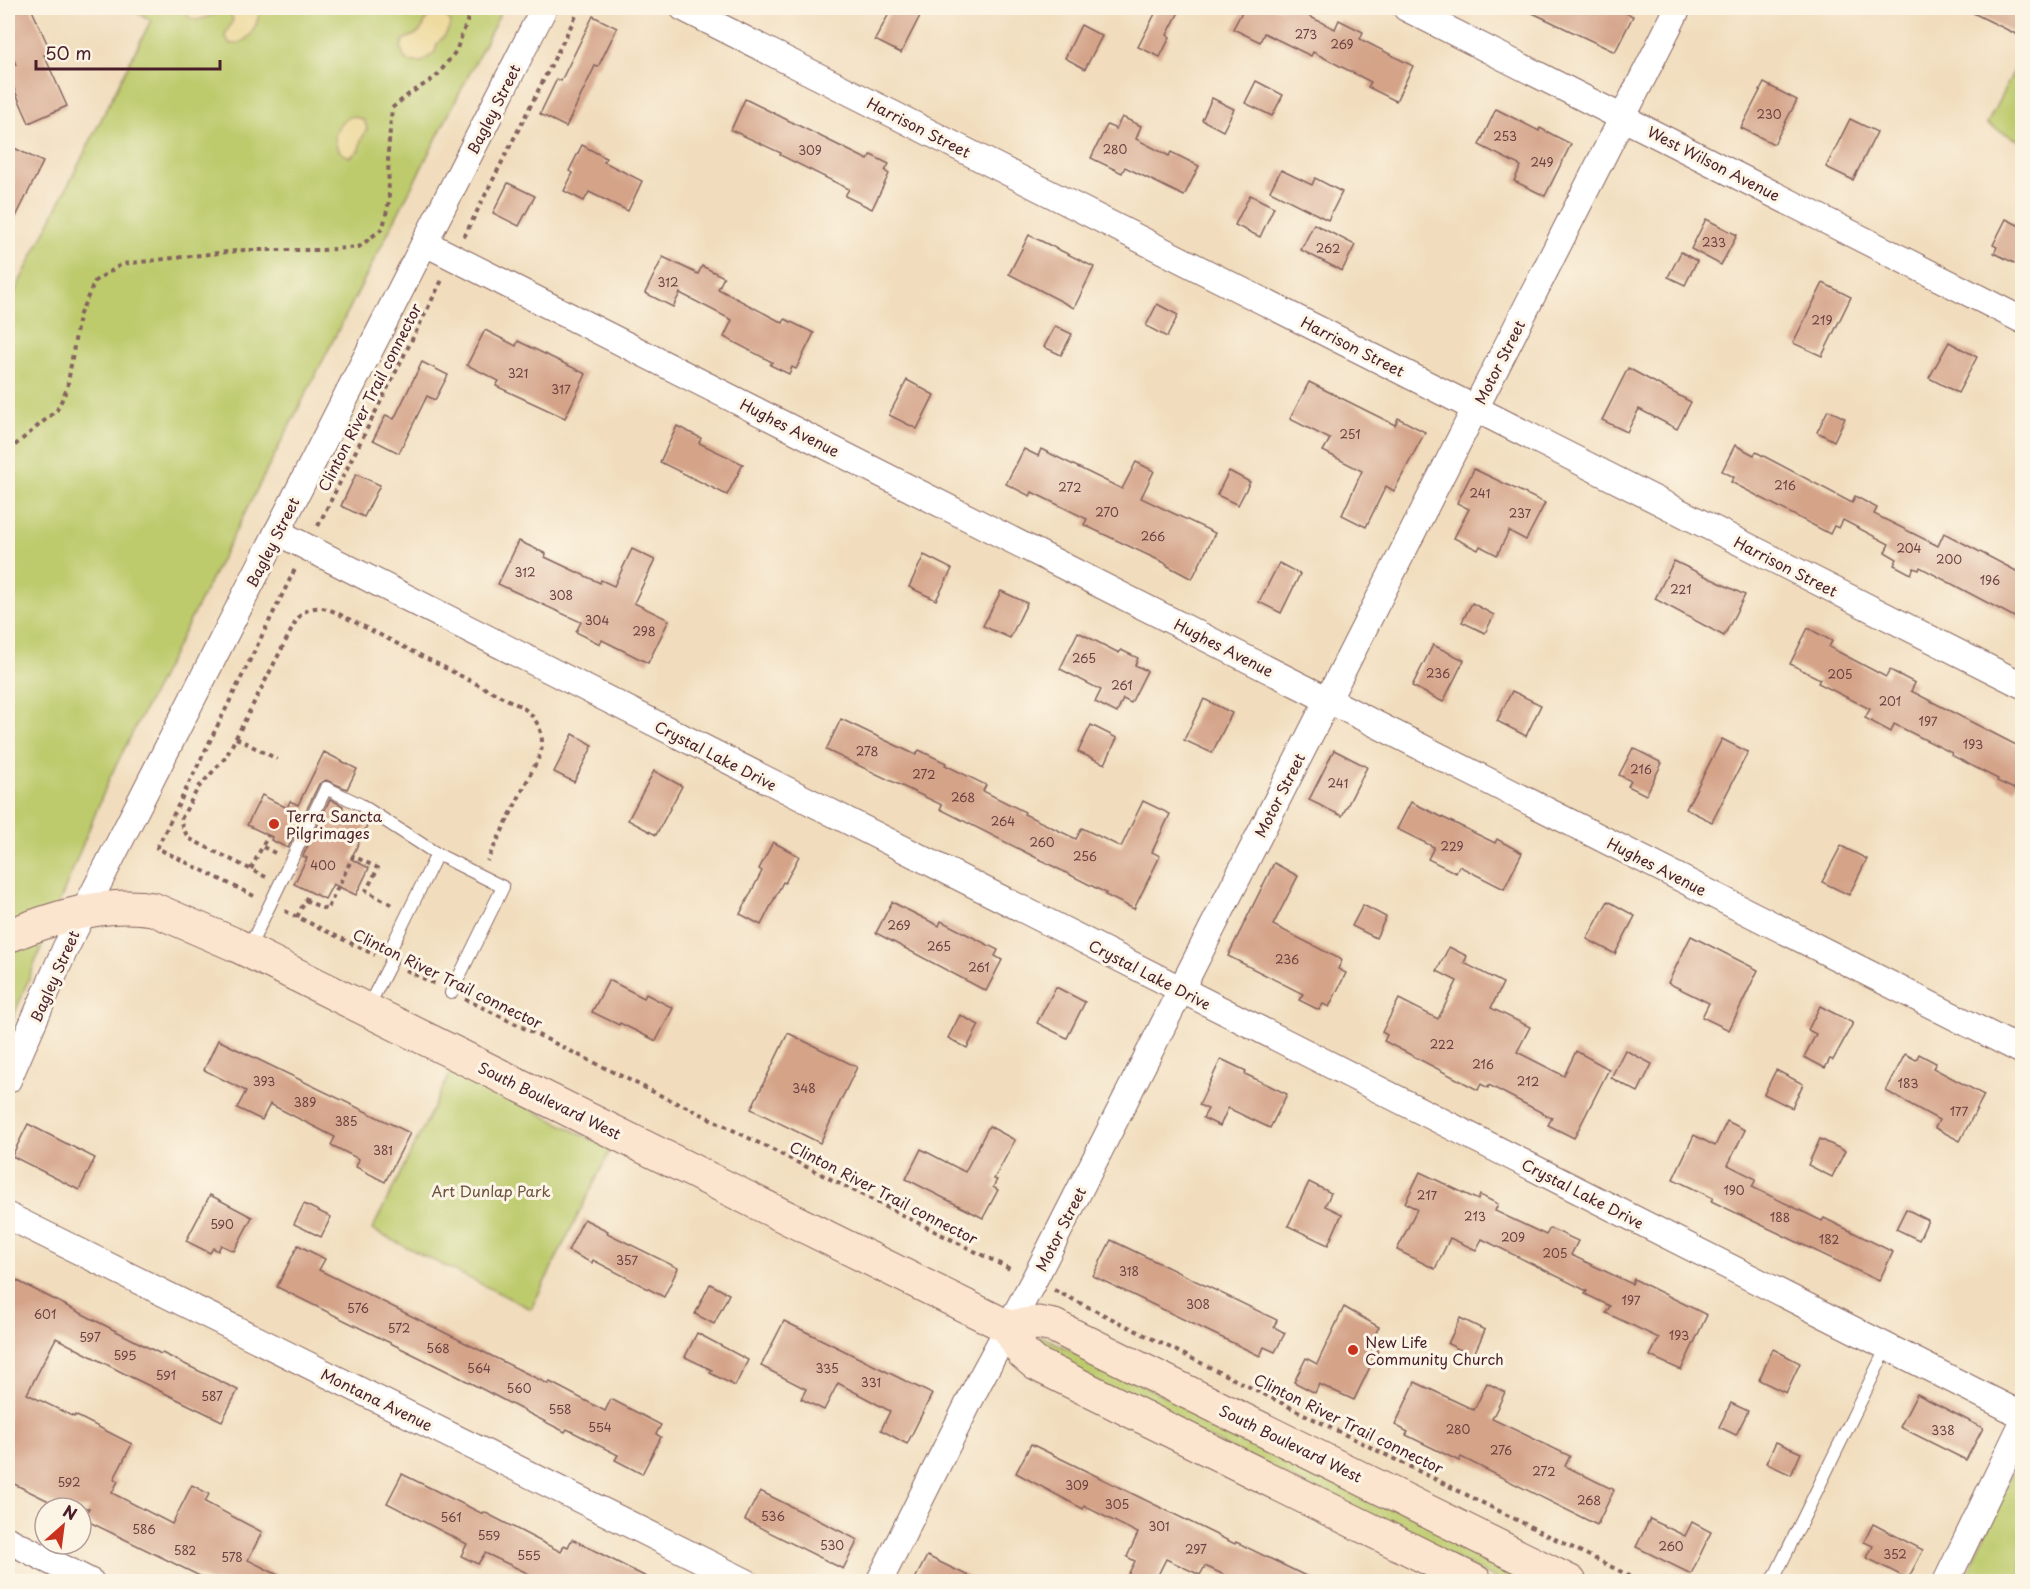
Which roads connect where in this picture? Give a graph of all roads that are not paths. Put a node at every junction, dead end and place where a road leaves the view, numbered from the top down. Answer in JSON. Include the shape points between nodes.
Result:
{"nodes":[{"id":1,"x":544,"y":8,"type":"edge"},
{"id":2,"x":683,"y":8,"type":"edge"},
{"id":3,"x":1406,"y":8,"type":"edge"},
{"id":4,"x":1678,"y":8,"type":"edge"},
{"id":5,"x":1623,"y":117,"type":"junction"},
{"id":6,"x":425,"y":243,"type":"junction"},
{"id":7,"x":2022,"y":320,"type":"edge"},
{"id":8,"x":1475,"y":408,"type":"junction"},
{"id":9,"x":277,"y":532,"type":"junction"},
{"id":10,"x":2022,"y":685,"type":"edge"},
{"id":11,"x":1328,"y":699,"type":"junction"},
{"id":12,"x":437,"y":854,"type":"junction"},
{"id":13,"x":83,"y":913,"type":"junction"},
{"id":14,"x":8,"y":936,"type":"edge"},
{"id":15,"x":247,"y":951,"type":"junction"},
{"id":16,"x":1181,"y":990,"type":"junction"},
{"id":17,"x":452,"y":993,"type":"road end"},
{"id":18,"x":367,"y":1010,"type":"junction"},
{"id":19,"x":2022,"y":1051,"type":"edge"},
{"id":20,"x":8,"y":1080,"type":"edge"},
{"id":21,"x":8,"y":1216,"type":"edge"},
{"id":22,"x":1008,"y":1327,"type":"junction"},
{"id":23,"x":1887,"y":1347,"type":"junction"},
{"id":24,"x":2022,"y":1415,"type":"edge"},
{"id":25,"x":2022,"y":1424,"type":"edge"},
{"id":26,"x":8,"y":1540,"type":"edge"},
{"id":27,"x":91,"y":1581,"type":"edge"},
{"id":28,"x":746,"y":1581,"type":"edge"},
{"id":29,"x":879,"y":1581,"type":"edge"},
{"id":30,"x":1476,"y":1581,"type":"edge"},
{"id":31,"x":1570,"y":1581,"type":"edge"},
{"id":32,"x":1772,"y":1581,"type":"edge"},
{"id":33,"x":1946,"y":1581,"type":"edge"}],
"edges":[{"from":1,"to":6,"type":"street","name":"Bagley Street"},
{"from":2,"to":8,"type":"street","name":"Harrison Street"},
{"from":3,"to":5,"type":"street","name":"West Wilson Avenue"},
{"from":4,"to":5,"type":"street","name":"Motor Street"},
{"from":5,"to":7,"type":"street","name":"West Wilson Avenue"},
{"from":5,"to":8,"type":"street","name":"Motor Street"},
{"from":6,"to":9,"type":"street","name":"Bagley Street"},
{"from":6,"to":11,"type":"street","name":"Hughes Avenue"},
{"from":8,"to":10,"type":"street","name":"Harrison Street"},
{"from":8,"to":11,"type":"street","name":"Motor Street"},
{"from":9,"to":13,"type":"street","name":"Bagley Street"},
{"from":9,"to":16,"type":"street","name":"Crystal Lake Drive"},
{"from":11,"to":16,"type":"street","name":"Motor Street"},
{"from":11,"to":19,"type":"street","name":"Hughes Avenue"},
{"from":12,"to":15,"type":"lane","via":[[326,788]]},
{"from":12,"to":17,"type":"lane","via":[[503,887]]},
{"from":12,"to":18,"type":"lane","via":[[392,946],[391,962]]},
{"from":13,"to":14,"type":"street","name":"South Boulevard West","via":[[39,923]]},
{"from":13,"to":15,"type":"street","name":"South Boulevard West","via":[[127,907],[153,909]]},
{"from":13,"to":20,"type":"street","name":"Bagley Street"},
{"from":15,"to":18,"type":"street","name":"South Boulevard West"},
{"from":16,"to":22,"type":"street","name":"Motor Street"},
{"from":16,"to":23,"type":"street","name":"Crystal Lake Drive"},
{"from":18,"to":22,"type":"street","name":"South Boulevard West"},
{"from":21,"to":28,"type":"street","name":"Montana Avenue"},
{"from":22,"to":29,"type":"street","name":"Motor Street"},
{"from":22,"to":30,"type":"street","via":[[1023,1353],[1036,1364]]},
{"from":22,"to":31,"type":"street","name":"South Boulevard West","via":[[1038,1323],[1054,1326]]},
{"from":23,"to":24,"type":"street","name":"Crystal Lake Drive"},
{"from":23,"to":32,"type":"lane"},
{"from":25,"to":33,"type":"street"},
{"from":26,"to":27,"type":"street"}]}
